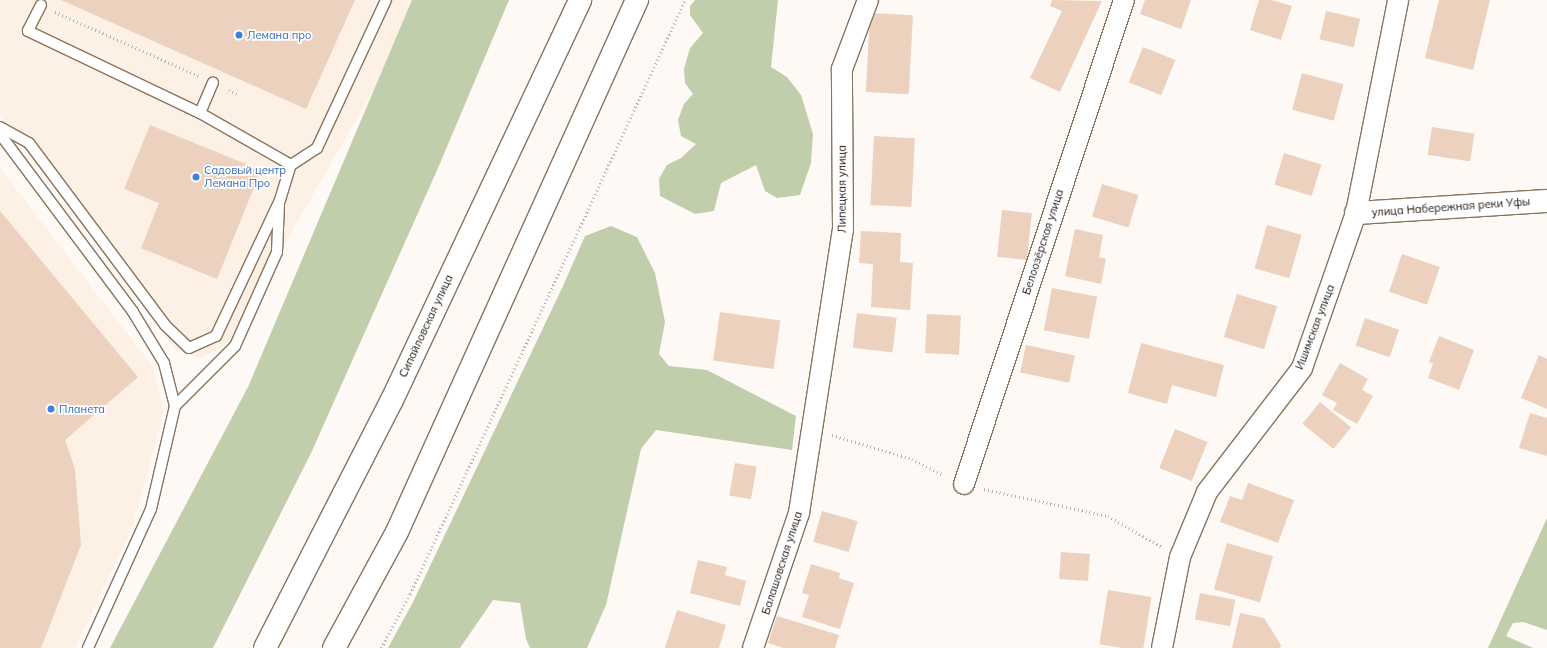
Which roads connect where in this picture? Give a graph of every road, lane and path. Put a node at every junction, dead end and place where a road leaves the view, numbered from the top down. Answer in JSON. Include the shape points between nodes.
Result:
{"nodes":[{"id":1,"x":386,"y":0,"type":"edge"},
{"id":2,"x":580,"y":0,"type":"edge"},
{"id":3,"x":637,"y":0,"type":"edge"},
{"id":4,"x":685,"y":0,"type":"edge"},
{"id":5,"x":868,"y":0,"type":"edge"},
{"id":6,"x":1124,"y":0,"type":"edge"},
{"id":7,"x":1398,"y":0,"type":"edge"},
{"id":8,"x":41,"y":5,"type":"joint"},
{"id":9,"x":213,"y":83,"type":"junction"},
{"id":10,"x":239,"y":95,"type":"dead end"},
{"id":11,"x":200,"y":114,"type":"junction"},
{"id":12,"x":0,"y":127,"type":"edge"},
{"id":13,"x":0,"y":134,"type":"edge"},
{"id":14,"x":291,"y":165,"type":"junction"},
{"id":15,"x":280,"y":200,"type":"junction"},
{"id":16,"x":1547,"y":201,"type":"edge"},
{"id":17,"x":1356,"y":213,"type":"junction"},
{"id":18,"x":175,"y":406,"type":"junction"},
{"id":19,"x":812,"y":429,"type":"junction"},
{"id":20,"x":964,"y":484,"type":"junction"},
{"id":21,"x":1180,"y":557,"type":"junction"},
{"id":22,"x":88,"y":648,"type":"edge"},
{"id":23,"x":265,"y":648,"type":"edge"},
{"id":24,"x":334,"y":648,"type":"edge"},
{"id":25,"x":381,"y":648,"type":"edge"},
{"id":26,"x":753,"y":648,"type":"edge"},
{"id":27,"x":1162,"y":648,"type":"edge"}],
"edges":[{"from":1,"to":14,"type":"lane","via":[[317,148]]},
{"from":2,"to":23,"type":"main road","name":"Сипайловская улица","via":[[392,400]]},
{"from":3,"to":24,"type":"main road","via":[[397,532]]},
{"from":4,"to":25,"type":"path","via":[[410,594]]},
{"from":5,"to":19,"type":"street","name":"Липецкая улица","via":[[842,69],[843,230]]},
{"from":6,"to":20,"type":"street","name":"Белоозёрская улица"},
{"from":7,"to":17,"type":"street","name":"Ишимская улица"},
{"from":8,"to":9,"type":"path"},
{"from":8,"to":11,"type":"lane","via":[[28,31]]},
{"from":9,"to":10,"type":"path"},
{"from":9,"to":11,"type":"lane"},
{"from":11,"to":14,"type":"lane"},
{"from":12,"to":15,"type":"lane","via":[[29,143],[165,325],[189,348],[216,336],[226,310]]},
{"from":13,"to":18,"type":"lane","via":[[133,312],[164,363]]},
{"from":14,"to":15,"type":"lane"},
{"from":15,"to":18,"type":"lane","via":[[277,252],[235,346]]},
{"from":16,"to":17,"type":"main road","name":"улица Набережная реки Уфы"},
{"from":17,"to":21,"type":"street","name":"Ишимская улица","via":[[1302,368],[1207,492]]},
{"from":18,"to":22,"type":"lane","via":[[151,509]]},
{"from":19,"to":20,"type":"path","via":[[912,459]]},
{"from":19,"to":26,"type":"street","name":"Балашовская улица","via":[[799,513]]},
{"from":20,"to":21,"type":"path","via":[[1108,516]]},
{"from":21,"to":27,"type":"street","name":"Ишимская улица"}]}
